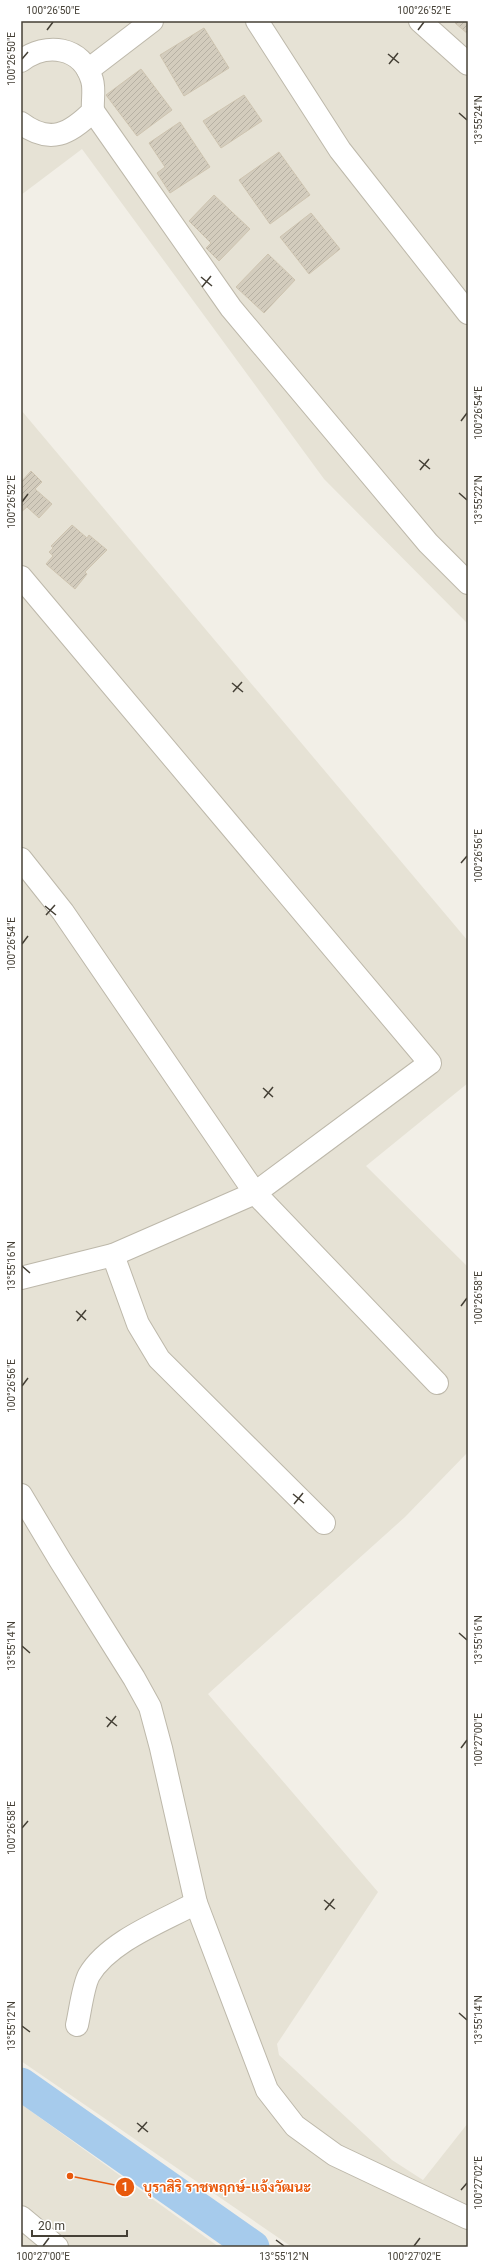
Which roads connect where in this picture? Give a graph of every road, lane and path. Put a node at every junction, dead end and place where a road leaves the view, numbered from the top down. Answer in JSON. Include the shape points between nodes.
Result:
{"nodes":[{"id":1,"x":152,"y":21,"type":"edge"},
{"id":2,"x":257,"y":21,"type":"edge"},
{"id":3,"x":420,"y":21,"type":"edge"},
{"id":4,"x":21,"y":61,"type":"edge"},
{"id":5,"x":468,"y":64,"type":"edge"},
{"id":6,"x":88,"y":70,"type":"junction"},
{"id":7,"x":93,"y":111,"type":"junction"},
{"id":8,"x":21,"y":123,"type":"edge"},
{"id":9,"x":468,"y":313,"type":"edge"},
{"id":10,"x":21,"y":577,"type":"edge"},
{"id":11,"x":468,"y":583,"type":"edge"},
{"id":12,"x":21,"y":859,"type":"edge"},
{"id":13,"x":254,"y":1193,"type":"junction"},
{"id":14,"x":113,"y":1255,"type":"junction"},
{"id":15,"x":21,"y":1278,"type":"edge"},
{"id":16,"x":437,"y":1383,"type":"dead end"},
{"id":17,"x":21,"y":1495,"type":"edge"},
{"id":18,"x":324,"y":1523,"type":"dead end"},
{"id":19,"x":196,"y":1902,"type":"junction"},
{"id":20,"x":77,"y":2026,"type":"dead end"},
{"id":21,"x":21,"y":2217,"type":"edge"},
{"id":22,"x":468,"y":2218,"type":"edge"},
{"id":23,"x":57,"y":2247,"type":"edge"}],
"edges":[{"from":1,"to":6,"type":"street"},
{"from":2,"to":9,"type":"street","via":[[340,150]]},
{"from":3,"to":5,"type":"street"},
{"from":4,"to":6,"type":"street","via":[[43,49],[56,49],[80,60]]},
{"from":6,"to":7,"type":"street","via":[[93,81]]},
{"from":7,"to":8,"type":"street","via":[[79,125],[68,132],[56,135],[43,135]]},
{"from":7,"to":11,"type":"street","via":[[231,308],[428,543]]},
{"from":10,"to":13,"type":"street","via":[[430,1063]]},
{"from":12,"to":13,"type":"street","via":[[63,912]]},
{"from":13,"to":14,"type":"street"},
{"from":13,"to":16,"type":"street"},
{"from":14,"to":15,"type":"street"},
{"from":14,"to":18,"type":"street","via":[[138,1324],[159,1359]]},
{"from":17,"to":19,"type":"street","via":[[150,1707]]},
{"from":19,"to":20,"type":"street","via":[[124,1942],[104,1957],[89,1975]]},
{"from":19,"to":22,"type":"street","via":[[267,2090],[295,2126],[335,2155]]},
{"from":21,"to":23,"type":"street"}]}
